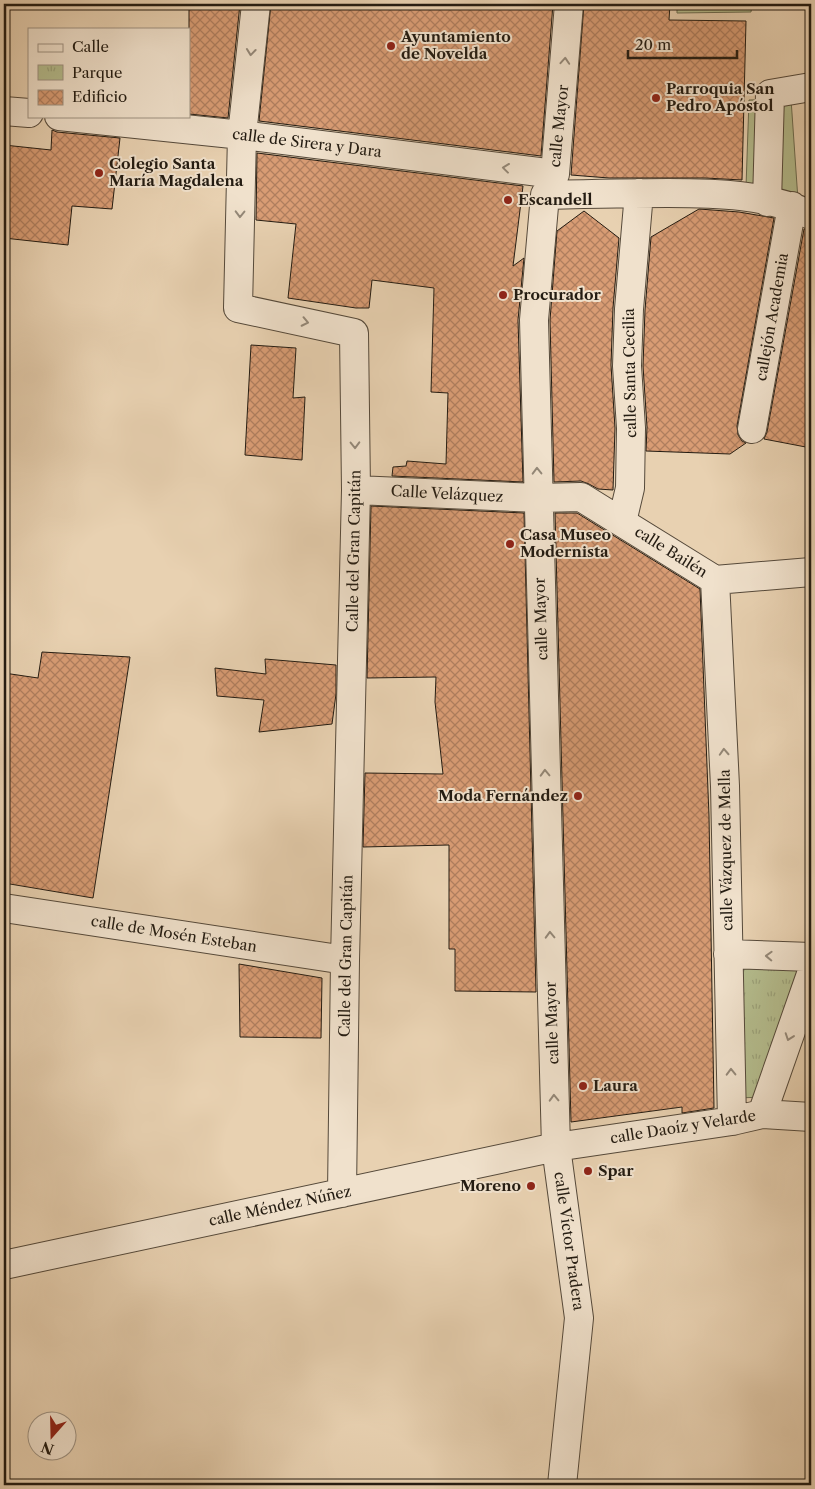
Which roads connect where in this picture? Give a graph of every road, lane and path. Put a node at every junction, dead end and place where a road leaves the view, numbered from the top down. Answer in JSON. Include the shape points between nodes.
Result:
{"nodes":[{"id":1,"x":256,"y":4,"type":"edge"},
{"id":2,"x":569,"y":4,"type":"edge"},
{"id":3,"x":811,"y":87,"type":"edge"},
{"id":4,"x":4,"y":110,"type":"edge"},
{"id":5,"x":28,"y":113,"type":"edge"},
{"id":6,"x":78,"y":118,"type":"edge"},
{"id":7,"x":242,"y":135,"type":"junction"},
{"id":8,"x":550,"y":184,"type":"junction"},
{"id":9,"x":639,"y":193,"type":"junction"},
{"id":10,"x":790,"y":207,"type":"edge"},
{"id":11,"x":752,"y":429,"type":"dead end"},
{"id":12,"x":356,"y":490,"type":"junction"},
{"id":13,"x":538,"y":498,"type":"junction"},
{"id":14,"x":622,"y":522,"type":"junction"},
{"id":15,"x":811,"y":572,"type":"edge"},
{"id":16,"x":715,"y":580,"type":"junction"},
{"id":17,"x":4,"y":908,"type":"edge"},
{"id":18,"x":728,"y":954,"type":"junction"},
{"id":19,"x":811,"y":957,"type":"edge"},
{"id":20,"x":345,"y":960,"type":"junction"},
{"id":21,"x":811,"y":974,"type":"edge"},
{"id":22,"x":762,"y":1114,"type":"junction"},
{"id":23,"x":811,"y":1117,"type":"edge"},
{"id":24,"x":732,"y":1121,"type":"junction"},
{"id":25,"x":556,"y":1147,"type":"junction"},
{"id":26,"x":342,"y":1193,"type":"junction"},
{"id":27,"x":4,"y":1265,"type":"edge"},
{"id":28,"x":562,"y":1485,"type":"edge"}],
"edges":[{"from":1,"to":7,"type":"street","name":"Calle del Gran Capitán","one_way":true},
{"from":8,"to":2,"type":"street","name":"calle Mayor","one_way":true},
{"from":3,"to":10,"type":"street","name":"callejón Academia","via":[[770,94]]},
{"from":4,"to":5,"type":"street"},
{"from":6,"to":7,"type":"street","name":"calle de Sirera y Dara"},
{"from":8,"to":7,"type":"street","name":"calle de Sirera y Dara","one_way":true},
{"from":7,"to":12,"type":"street","name":"Calle del Gran Capitán","one_way":true,"via":[[238,308],[354,332]]},
{"from":8,"to":9,"type":"street","name":"calle de Sirera y Dara"},
{"from":13,"to":8,"type":"street","name":"calle Mayor","one_way":true,"via":[[534,320]]},
{"from":9,"to":10,"type":"street","name":"calle de Sirera y Dara","via":[[725,194]]},
{"from":9,"to":14,"type":"street","name":"calle Santa Cecilia","via":[[627,366],[630,488]]},
{"from":10,"to":11,"type":"street","name":"callejón Academia"},
{"from":12,"to":13,"type":"street","name":"Calle Velázquez"},
{"from":12,"to":20,"type":"street","name":"Calle del Gran Capitán"},
{"from":13,"to":14,"type":"street","name":"calle Bailén","via":[[580,497]]},
{"from":25,"to":13,"type":"street","name":"calle Mayor","one_way":true},
{"from":14,"to":16,"type":"street","name":"calle Bailén"},
{"from":15,"to":16,"type":"street","name":"calle Bailén"},
{"from":18,"to":16,"type":"street","name":"calle Vázquez de Mella","one_way":true,"via":[[725,786]]},
{"from":17,"to":20,"type":"street","name":"calle de Mosén Esteban"},
{"from":19,"to":18,"type":"street","one_way":true},
{"from":24,"to":18,"type":"street","name":"calle Vázquez de Mella","one_way":true},
{"from":20,"to":26,"type":"street","name":"Calle del Gran Capitán"},
{"from":21,"to":22,"type":"street","one_way":true},
{"from":22,"to":23,"type":"street","name":"calle Daoíz y Velarde"},
{"from":22,"to":24,"type":"street","name":"calle Daoíz y Velarde"},
{"from":24,"to":25,"type":"street","name":"calle Daoíz y Velarde"},
{"from":25,"to":26,"type":"street","name":"calle Méndez Núñez"},
{"from":25,"to":28,"type":"street","name":"calle Víctor Pradera","via":[[579,1318]]},
{"from":26,"to":27,"type":"street","name":"calle Méndez Núñez"}]}
